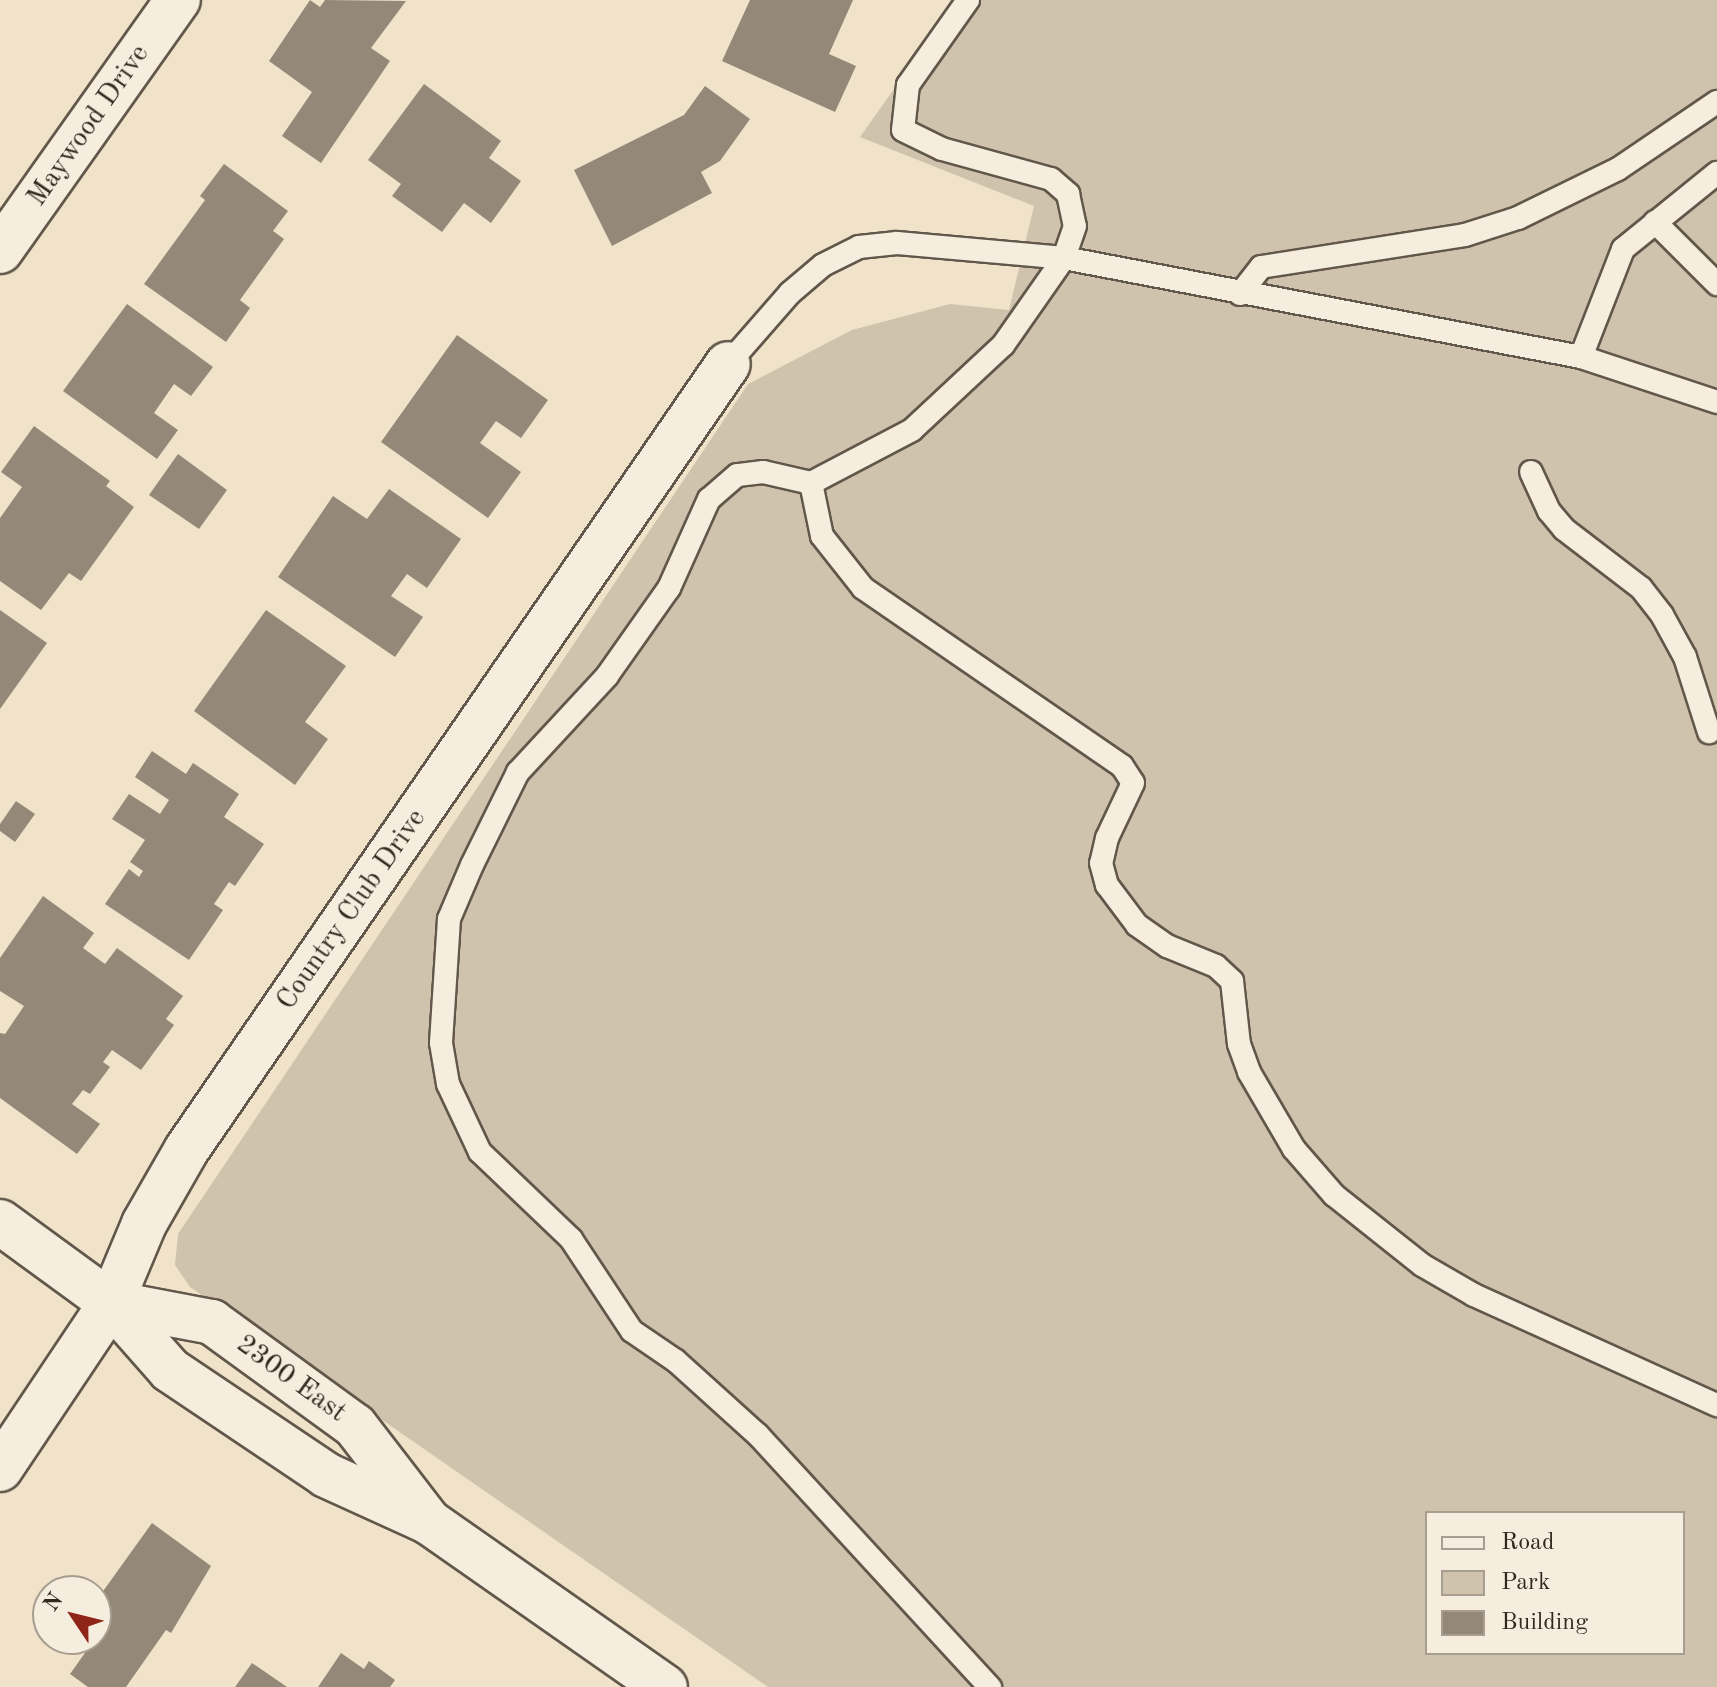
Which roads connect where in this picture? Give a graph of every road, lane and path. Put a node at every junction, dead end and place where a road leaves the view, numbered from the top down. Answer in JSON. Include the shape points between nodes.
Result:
{"nodes":[{"id":1,"x":178,"y":0,"type":"edge"},
{"id":2,"x":968,"y":0,"type":"edge"},
{"id":3,"x":1717,"y":102,"type":"edge"},
{"id":4,"x":1717,"y":173,"type":"edge"},
{"id":5,"x":1655,"y":222,"type":"junction"},
{"id":6,"x":0,"y":251,"type":"edge"},
{"id":7,"x":1064,"y":258,"type":"junction"},
{"id":8,"x":1713,"y":277,"type":"edge"},
{"id":9,"x":1240,"y":294,"type":"junction"},
{"id":10,"x":1581,"y":357,"type":"junction"},
{"id":11,"x":728,"y":364,"type":"joint"},
{"id":12,"x":1717,"y":402,"type":"edge"},
{"id":13,"x":1531,"y":472,"type":"dead end"},
{"id":14,"x":811,"y":483,"type":"junction"},
{"id":15,"x":1709,"y":732,"type":"dead end"},
{"id":16,"x":0,"y":1222,"type":"edge"},
{"id":17,"x":111,"y":1303,"type":"junction"},
{"id":18,"x":1717,"y":1405,"type":"edge"},
{"id":19,"x":0,"y":1469,"type":"edge"},
{"id":20,"x":429,"y":1522,"type":"junction"},
{"id":21,"x":665,"y":1687,"type":"edge"},
{"id":22,"x":990,"y":1687,"type":"edge"}],
"edges":[{"from":1,"to":6,"type":"street","name":"Maywood Drive"},
{"from":2,"to":7,"type":"lane","via":[[908,85],[903,130],[942,149],[1051,179],[1068,194],[1075,226]]},
{"from":3,"to":9,"type":"lane","via":[[1618,169],[1518,218],[1465,235],[1261,267],[1248,277]]},
{"from":4,"to":5,"type":"lane"},
{"from":5,"to":8,"type":"lane"},
{"from":5,"to":10,"type":"lane","via":[[1623,249]]},
{"from":7,"to":9,"type":"lane"},
{"from":7,"to":11,"type":"lane","via":[[897,243],[859,247],[823,265],[790,293]]},
{"from":7,"to":14,"type":"lane","via":[[1026,316],[969,380],[912,430]]},
{"from":9,"to":10,"type":"lane"},
{"from":10,"to":12,"type":"lane"},
{"from":11,"to":17,"type":"street","name":"Country Club Drive","via":[[187,1149],[144,1224]]},
{"from":13,"to":15,"type":"lane","via":[[1564,529],[1641,588],[1662,615],[1685,657]]},
{"from":14,"to":18,"type":"lane","via":[[822,536],[838,563],[863,588],[1122,766],[1133,783],[1104,850],[1101,863],[1107,885],[1137,925],[1167,946],[1216,966],[1232,981],[1239,1044],[1249,1072],[1294,1149],[1334,1195],[1422,1265],[1474,1295]]},
{"from":14,"to":22,"type":"lane","via":[[763,472],[737,475],[722,485],[709,499],[669,588],[647,620],[607,676],[518,772],[449,919],[441,1043],[448,1084],[480,1152],[571,1239],[632,1331],[676,1361],[758,1435]]},
{"from":16,"to":17,"type":"street","name":"2300 East"},
{"from":17,"to":19,"type":"street","name":"Country Club Drive"},
{"from":17,"to":20,"type":"street","name":"2300 East","via":[[170,1370],[326,1475]]},
{"from":17,"to":20,"type":"street","name":"2300 East","via":[[212,1322],[355,1426]]},
{"from":20,"to":21,"type":"street","name":"2300 East"}]}
